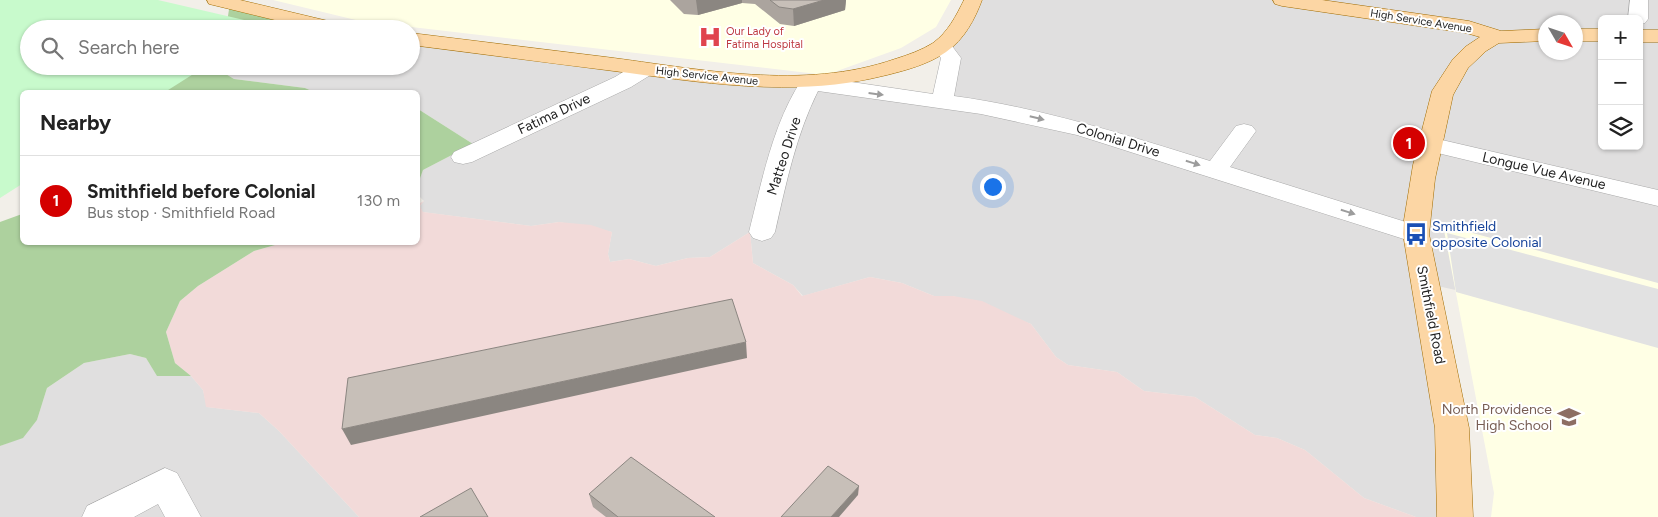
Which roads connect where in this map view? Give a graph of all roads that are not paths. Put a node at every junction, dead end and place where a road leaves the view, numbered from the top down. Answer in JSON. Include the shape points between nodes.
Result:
{"nodes":[{"id":1,"x":216,"y":0,"type":"edge"},
{"id":2,"x":973,"y":0,"type":"edge"},
{"id":3,"x":1282,"y":0,"type":"edge"},
{"id":4,"x":1640,"y":0,"type":"edge"},
{"id":5,"x":1641,"y":15,"type":"edge"},
{"id":6,"x":300,"y":20,"type":"edge"},
{"id":7,"x":1538,"y":35,"type":"edge"},
{"id":8,"x":1583,"y":35,"type":"edge"},
{"id":9,"x":1598,"y":35,"type":"edge"},
{"id":10,"x":1500,"y":37,"type":"junction"},
{"id":11,"x":420,"y":40,"type":"edge"},
{"id":12,"x":942,"y":46,"type":"junction"},
{"id":13,"x":644,"y":69,"type":"junction"},
{"id":14,"x":811,"y":83,"type":"junction"},
{"id":15,"x":942,"y":102,"type":"junction"},
{"id":16,"x":1244,"y":132,"type":"dead end"},
{"id":17,"x":1430,"y":144,"type":"junction"},
{"id":18,"x":463,"y":158,"type":"dead end"},
{"id":19,"x":1216,"y":170,"type":"junction"},
{"id":20,"x":1658,"y":198,"type":"edge"},
{"id":21,"x":762,"y":232,"type":"dead end"},
{"id":22,"x":1416,"y":234,"type":"junction"},
{"id":23,"x":100,"y":517,"type":"edge"},
{"id":24,"x":183,"y":517,"type":"edge"},
{"id":25,"x":1455,"y":517,"type":"edge"}],
"edges":[{"from":1,"to":6,"type":"main road"},
{"from":2,"to":12,"type":"main road","name":"High Service Avenue","via":[[958,29]]},
{"from":3,"to":10,"type":"main road","name":"High Service Avenue","via":[[1469,28]]},
{"from":4,"to":5,"type":"street"},
{"from":7,"to":10,"type":"main road","name":"Smithfield Road"},
{"from":8,"to":9,"type":"main road"},
{"from":10,"to":17,"type":"main road","name":"Smithfield Road","via":[[1478,47],[1452,74],[1442,93]]},
{"from":11,"to":13,"type":"main road","name":"High Service Avenue"},
{"from":12,"to":14,"type":"main road","name":"High Service Avenue","via":[[898,66]]},
{"from":12,"to":15,"type":"street","via":[[951,58]]},
{"from":13,"to":14,"type":"main road","name":"High Service Avenue","via":[[746,81]]},
{"from":13,"to":18,"type":"street","name":"Fatima Drive"},
{"from":14,"to":15,"type":"street","name":"Colonial Drive","one_way":true},
{"from":14,"to":21,"type":"street","name":"Matteo Drive","via":[[779,163]]},
{"from":15,"to":19,"type":"street","name":"Colonial Drive","one_way":true,"via":[[1031,116]]},
{"from":16,"to":19,"type":"street"},
{"from":17,"to":20,"type":"street","name":"Longue Vue Avenue"},
{"from":17,"to":22,"type":"main road","name":"Smithfield Road","via":[[1418,203]]},
{"from":19,"to":22,"type":"street","name":"Colonial Drive","one_way":true},
{"from":22,"to":25,"type":"main road","name":"Smithfield Road","via":[[1452,428]]},
{"from":23,"to":24,"type":"street","via":[[166,483]]}]}
